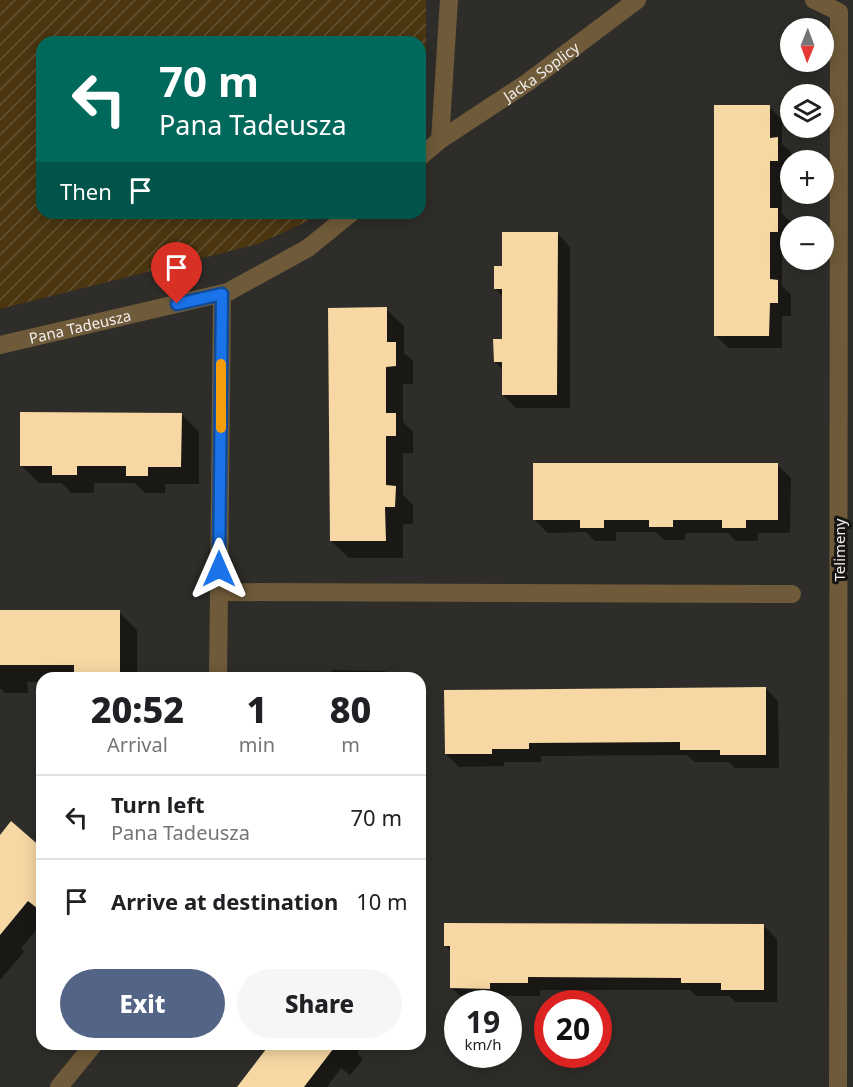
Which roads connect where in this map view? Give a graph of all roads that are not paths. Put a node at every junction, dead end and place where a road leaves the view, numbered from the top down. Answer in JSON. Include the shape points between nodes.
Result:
{"nodes":[{"id":1,"x":449,"y":0,"type":"edge"},
{"id":2,"x":636,"y":0,"type":"edge"},
{"id":3,"x":814,"y":0,"type":"edge"},
{"id":4,"x":440,"y":140,"type":"junction"},
{"id":5,"x":426,"y":152,"type":"edge"},
{"id":6,"x":344,"y":219,"type":"edge"},
{"id":7,"x":222,"y":294,"type":"junction"},
{"id":8,"x":0,"y":345,"type":"edge"},
{"id":9,"x":219,"y":592,"type":"junction"},
{"id":10,"x":792,"y":594,"type":"dead end"},
{"id":11,"x":218,"y":672,"type":"edge"},
{"id":12,"x":846,"y":1005,"type":"edge"},
{"id":13,"x":89,"y":1050,"type":"edge"},
{"id":14,"x":59,"y":1087,"type":"edge"},
{"id":15,"x":838,"y":1087,"type":"edge"}],
"edges":[{"from":1,"to":4,"type":"street"},
{"from":2,"to":4,"type":"street","name":"Jacka Soplicy","via":[[528,81]]},
{"from":3,"to":12,"type":"street","name":"Telimeny","via":[[839,12]]},
{"from":4,"to":5,"type":"street"},
{"from":6,"to":7,"type":"street","name":"Pana Tadeusza","via":[[309,248]]},
{"from":7,"to":8,"type":"street","name":"Pana Tadeusza"},
{"from":7,"to":9,"type":"street"},
{"from":9,"to":10,"type":"street"},
{"from":9,"to":11,"type":"street"},
{"from":12,"to":15,"type":"street","name":"Telimeny"},
{"from":13,"to":14,"type":"street"}]}
